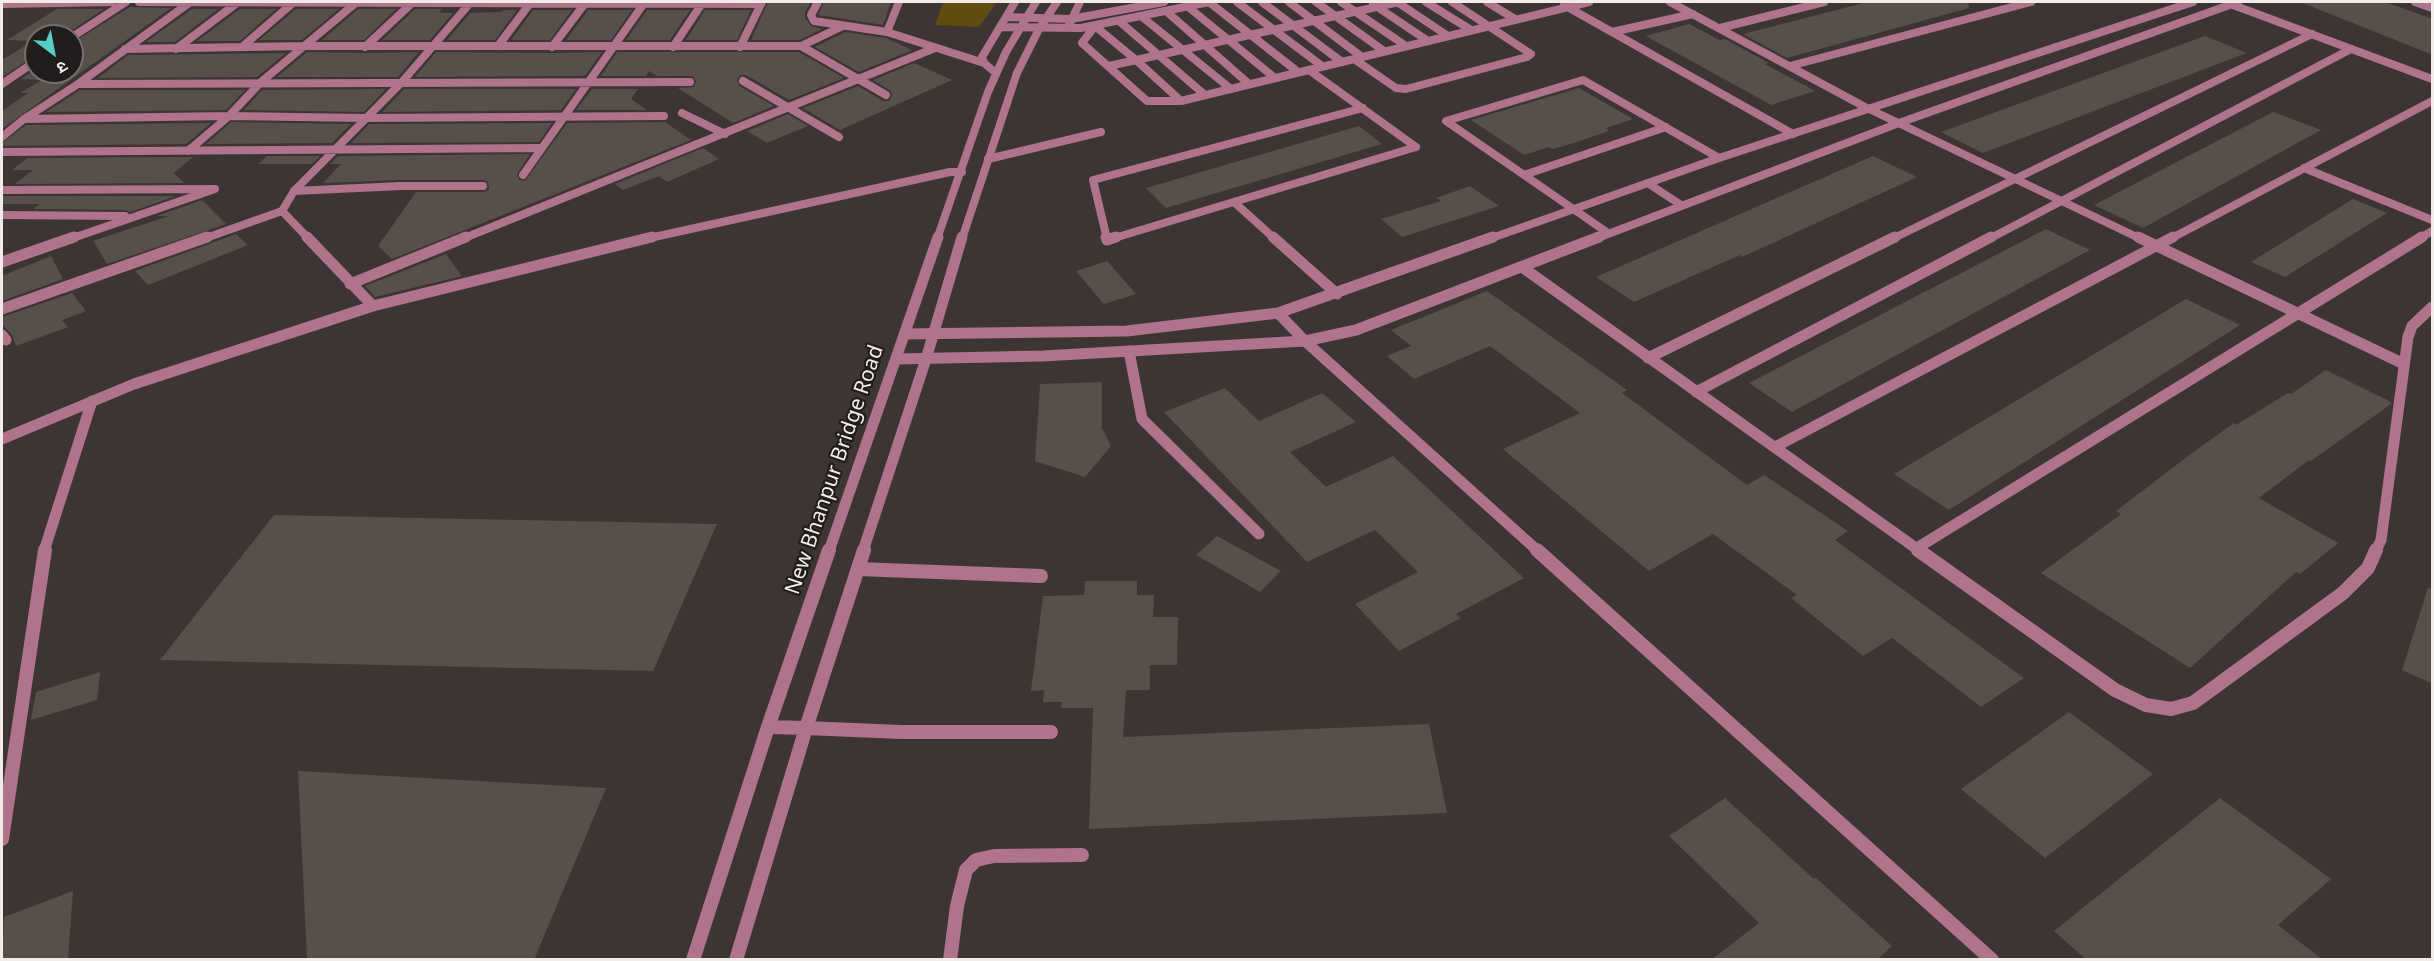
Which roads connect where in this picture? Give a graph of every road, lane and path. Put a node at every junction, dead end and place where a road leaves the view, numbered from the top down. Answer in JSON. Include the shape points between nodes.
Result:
{"nodes":[{"id":1,"x":112,"y":2,"type":"edge"},
{"id":2,"x":126,"y":2,"type":"edge"},
{"id":3,"x":139,"y":2,"type":"edge"},
{"id":4,"x":356,"y":2,"type":"edge"},
{"id":5,"x":530,"y":2,"type":"edge"},
{"id":6,"x":586,"y":2,"type":"edge"},
{"id":7,"x":645,"y":2,"type":"edge"},
{"id":8,"x":762,"y":2,"type":"edge"},
{"id":9,"x":818,"y":2,"type":"edge"},
{"id":10,"x":899,"y":2,"type":"edge"},
{"id":11,"x":1015,"y":2,"type":"edge"},
{"id":12,"x":1036,"y":2,"type":"edge"},
{"id":13,"x":1057,"y":2,"type":"edge"},
{"id":14,"x":1080,"y":2,"type":"edge"},
{"id":15,"x":1164,"y":2,"type":"edge"},
{"id":16,"x":1209,"y":2,"type":"edge"},
{"id":17,"x":1237,"y":2,"type":"edge"},
{"id":18,"x":1262,"y":2,"type":"edge"},
{"id":19,"x":1289,"y":2,"type":"edge"},
{"id":20,"x":1316,"y":2,"type":"edge"},
{"id":21,"x":1341,"y":2,"type":"edge"},
{"id":22,"x":1398,"y":2,"type":"edge"},
{"id":23,"x":1426,"y":2,"type":"edge"},
{"id":24,"x":1452,"y":2,"type":"edge"},
{"id":25,"x":1487,"y":2,"type":"edge"},
{"id":26,"x":1558,"y":2,"type":"edge"},
{"id":27,"x":1589,"y":2,"type":"edge"},
{"id":28,"x":1670,"y":2,"type":"edge"},
{"id":29,"x":1824,"y":2,"type":"edge"},
{"id":30,"x":2031,"y":2,"type":"edge"},
{"id":31,"x":2193,"y":2,"type":"edge"},
{"id":32,"x":2415,"y":2,"type":"edge"},
{"id":33,"x":189,"y":3,"type":"edge"},
{"id":34,"x":237,"y":3,"type":"edge"},
{"id":35,"x":293,"y":3,"type":"edge"},
{"id":36,"x":412,"y":3,"type":"edge"},
{"id":37,"x":470,"y":3,"type":"edge"},
{"id":38,"x":702,"y":3,"type":"edge"},
{"id":39,"x":2236,"y":3,"type":"edge"},
{"id":40,"x":2,"y":4,"type":"edge"},
{"id":41,"x":1373,"y":4,"type":"edge"},
{"id":42,"x":1138,"y":5,"type":"edge"},
{"id":43,"x":1187,"y":6,"type":"junction"},
{"id":44,"x":1567,"y":7,"type":"junction"},
{"id":45,"x":2433,"y":8,"type":"edge"},
{"id":46,"x":1166,"y":11,"type":"junction"},
{"id":47,"x":1355,"y":11,"type":"junction"},
{"id":48,"x":1693,"y":14,"type":"junction"},
{"id":49,"x":1141,"y":16,"type":"junction"},
{"id":50,"x":1335,"y":16,"type":"junction"},
{"id":51,"x":1006,"y":17,"type":"junction"},
{"id":52,"x":1047,"y":18,"type":"junction"},
{"id":53,"x":1071,"y":19,"type":"junction"},
{"id":54,"x":1515,"y":20,"type":"junction"},
{"id":55,"x":1119,"y":21,"type":"junction"},
{"id":56,"x":1314,"y":21,"type":"junction"},
{"id":57,"x":1024,"y":23,"type":"junction"},
{"id":58,"x":1293,"y":25,"type":"junction"},
{"id":59,"x":843,"y":26,"type":"junction"},
{"id":60,"x":1095,"y":26,"type":"junction"},
{"id":61,"x":1490,"y":26,"type":"junction"},
{"id":62,"x":1000,"y":27,"type":"junction"},
{"id":63,"x":1067,"y":28,"type":"junction"},
{"id":64,"x":1720,"y":28,"type":"junction"},
{"id":65,"x":84,"y":29,"type":"edge"},
{"id":66,"x":1039,"y":29,"type":"junction"},
{"id":67,"x":1274,"y":29,"type":"junction"},
{"id":68,"x":1471,"y":30,"type":"junction"},
{"id":69,"x":1611,"y":32,"type":"junction"},
{"id":70,"x":887,"y":33,"type":"junction"},
{"id":71,"x":2312,"y":34,"type":"junction"},
{"id":72,"x":1250,"y":35,"type":"junction"},
{"id":73,"x":1448,"y":36,"type":"junction"},
{"id":74,"x":1228,"y":40,"type":"junction"},
{"id":75,"x":1428,"y":41,"type":"junction"},
{"id":76,"x":1204,"y":45,"type":"junction"},
{"id":77,"x":242,"y":46,"type":"junction"},
{"id":78,"x":306,"y":46,"type":"junction"},
{"id":79,"x":498,"y":46,"type":"junction"},
{"id":80,"x":801,"y":46,"type":"junction"},
{"id":81,"x":1406,"y":46,"type":"junction"},
{"id":82,"x":365,"y":47,"type":"junction"},
{"id":83,"x":552,"y":47,"type":"junction"},
{"id":84,"x":674,"y":47,"type":"junction"},
{"id":85,"x":740,"y":47,"type":"junction"},
{"id":86,"x":429,"y":48,"type":"junction"},
{"id":87,"x":615,"y":48,"type":"junction"},
{"id":88,"x":935,"y":48,"type":"junction"},
{"id":89,"x":125,"y":49,"type":"junction"},
{"id":90,"x":176,"y":49,"type":"junction"},
{"id":91,"x":2351,"y":49,"type":"junction"},
{"id":92,"x":1183,"y":50,"type":"junction"},
{"id":93,"x":1384,"y":51,"type":"junction"},
{"id":94,"x":1159,"y":55,"type":"junction"},
{"id":95,"x":1358,"y":58,"type":"junction"},
{"id":96,"x":1136,"y":60,"type":"junction"},
{"id":97,"x":1342,"y":62,"type":"junction"},
{"id":98,"x":984,"y":63,"type":"junction"},
{"id":99,"x":1109,"y":66,"type":"junction"},
{"id":100,"x":1322,"y":66,"type":"junction"},
{"id":101,"x":1790,"y":66,"type":"junction"},
{"id":102,"x":24,"y":69,"type":"edge"},
{"id":103,"x":1309,"y":69,"type":"junction"},
{"id":104,"x":1298,"y":72,"type":"junction"},
{"id":105,"x":996,"y":74,"type":"junction"},
{"id":106,"x":1275,"y":78,"type":"junction"},
{"id":107,"x":2433,"y":78,"type":"edge"},
{"id":108,"x":84,"y":80,"type":"edge"},
{"id":109,"x":858,"y":80,"type":"junction"},
{"id":110,"x":743,"y":81,"type":"dead end"},
{"id":111,"x":261,"y":82,"type":"junction"},
{"id":112,"x":402,"y":82,"type":"junction"},
{"id":113,"x":690,"y":82,"type":"dead end"},
{"id":114,"x":589,"y":83,"type":"junction"},
{"id":115,"x":2,"y":84,"type":"edge"},
{"id":116,"x":78,"y":84,"type":"edge"},
{"id":117,"x":84,"y":84,"type":"edge"},
{"id":118,"x":1249,"y":84,"type":"junction"},
{"id":119,"x":1231,"y":89,"type":"junction"},
{"id":120,"x":886,"y":95,"type":"dead end"},
{"id":121,"x":1205,"y":95,"type":"junction"},
{"id":122,"x":1181,"y":101,"type":"junction"},
{"id":123,"x":2433,"y":101,"type":"edge"},
{"id":124,"x":789,"y":108,"type":"junction"},
{"id":125,"x":1363,"y":108,"type":"junction"},
{"id":126,"x":1867,"y":108,"type":"junction"},
{"id":127,"x":682,"y":112,"type":"dead end"},
{"id":128,"x":229,"y":116,"type":"junction"},
{"id":129,"x":566,"y":116,"type":"junction"},
{"id":130,"x":664,"y":116,"type":"dead end"},
{"id":131,"x":366,"y":118,"type":"junction"},
{"id":132,"x":24,"y":119,"type":"junction"},
{"id":133,"x":1899,"y":123,"type":"junction"},
{"id":134,"x":1666,"y":128,"type":"junction"},
{"id":135,"x":1101,"y":132,"type":"dead end"},
{"id":136,"x":725,"y":134,"type":"junction"},
{"id":137,"x":1793,"y":134,"type":"junction"},
{"id":138,"x":838,"y":136,"type":"dead end"},
{"id":139,"x":2,"y":137,"type":"edge"},
{"id":140,"x":540,"y":148,"type":"junction"},
{"id":141,"x":337,"y":150,"type":"junction"},
{"id":142,"x":188,"y":151,"type":"junction"},
{"id":143,"x":2,"y":152,"type":"edge"},
{"id":144,"x":1719,"y":158,"type":"junction"},
{"id":145,"x":988,"y":159,"type":"junction"},
{"id":146,"x":2304,"y":168,"type":"junction"},
{"id":147,"x":962,"y":172,"type":"junction"},
{"id":148,"x":523,"y":175,"type":"dead end"},
{"id":149,"x":1524,"y":175,"type":"junction"},
{"id":150,"x":2015,"y":179,"type":"junction"},
{"id":151,"x":1649,"y":184,"type":"junction"},
{"id":152,"x":483,"y":186,"type":"dead end"},
{"id":153,"x":2,"y":189,"type":"edge"},
{"id":154,"x":294,"y":191,"type":"junction"},
{"id":155,"x":2060,"y":200,"type":"junction"},
{"id":156,"x":1234,"y":202,"type":"junction"},
{"id":157,"x":1681,"y":205,"type":"junction"},
{"id":158,"x":1575,"y":210,"type":"junction"},
{"id":159,"x":282,"y":211,"type":"junction"},
{"id":160,"x":2,"y":215,"type":"edge"},
{"id":161,"x":135,"y":217,"type":"junction"},
{"id":162,"x":2433,"y":220,"type":"edge"},
{"id":163,"x":2433,"y":231,"type":"edge"},
{"id":164,"x":1608,"y":233,"type":"junction"},
{"id":165,"x":2156,"y":246,"type":"junction"},
{"id":166,"x":2,"y":262,"type":"edge"},
{"id":167,"x":1522,"y":267,"type":"junction"},
{"id":168,"x":350,"y":284,"type":"junction"},
{"id":169,"x":1337,"y":294,"type":"junction"},
{"id":170,"x":372,"y":306,"type":"junction"},
{"id":171,"x":2433,"y":307,"type":"edge"},
{"id":172,"x":2,"y":309,"type":"edge"},
{"id":173,"x":1278,"y":313,"type":"junction"},
{"id":174,"x":2298,"y":314,"type":"junction"},
{"id":175,"x":905,"y":334,"type":"junction"},
{"id":176,"x":932,"y":335,"type":"junction"},
{"id":177,"x":1305,"y":341,"type":"junction"},
{"id":178,"x":1129,"y":351,"type":"junction"},
{"id":179,"x":1648,"y":358,"type":"junction"},
{"id":180,"x":896,"y":359,"type":"junction"},
{"id":181,"x":926,"y":359,"type":"junction"},
{"id":182,"x":2404,"y":364,"type":"junction"},
{"id":183,"x":1696,"y":392,"type":"junction"},
{"id":184,"x":92,"y":401,"type":"junction"},
{"id":185,"x":2,"y":440,"type":"edge"},
{"id":186,"x":1775,"y":447,"type":"junction"},
{"id":187,"x":1259,"y":534,"type":"dead end"},
{"id":188,"x":1917,"y":548,"type":"junction"},
{"id":189,"x":858,"y":569,"type":"junction"},
{"id":190,"x":1041,"y":576,"type":"dead end"},
{"id":191,"x":768,"y":727,"type":"junction"},
{"id":192,"x":806,"y":728,"type":"junction"},
{"id":193,"x":1051,"y":732,"type":"dead end"},
{"id":194,"x":6,"y":786,"type":"edge"},
{"id":195,"x":2,"y":839,"type":"edge"},
{"id":196,"x":1083,"y":855,"type":"dead end"},
{"id":197,"x":693,"y":960,"type":"edge"},
{"id":198,"x":736,"y":960,"type":"edge"},
{"id":199,"x":951,"y":960,"type":"edge"},
{"id":200,"x":1992,"y":960,"type":"edge"}],
"edges":[{"from":1,"to":40,"type":"street"},
{"from":2,"to":65,"type":"street"},
{"from":3,"to":33,"type":"street"},
{"from":4,"to":35,"type":"street"},
{"from":4,"to":36,"type":"street"},
{"from":4,"to":78,"type":"street"},
{"from":5,"to":6,"type":"street"},
{"from":5,"to":37,"type":"street"},
{"from":5,"to":79,"type":"street"},
{"from":6,"to":7,"type":"street"},
{"from":6,"to":83,"type":"street"},
{"from":7,"to":38,"type":"street"},
{"from":7,"to":87,"type":"street"},
{"from":8,"to":38,"type":"street"},
{"from":8,"to":85,"type":"street"},
{"from":9,"to":59,"type":"street","via":[[811,15],[814,21]]},
{"from":10,"to":70,"type":"street"},
{"from":11,"to":51,"type":"street"},
{"from":12,"to":57,"type":"street","name":"New Bhanpur Bridge Road"},
{"from":13,"to":52,"type":"street"},
{"from":14,"to":53,"type":"street"},
{"from":15,"to":42,"type":"street"},
{"from":16,"to":43,"type":"street"},
{"from":16,"to":72,"type":"street"},
{"from":17,"to":67,"type":"street"},
{"from":18,"to":58,"type":"street"},
{"from":19,"to":56,"type":"street"},
{"from":20,"to":50,"type":"street"},
{"from":21,"to":47,"type":"street"},
{"from":22,"to":41,"type":"street"},
{"from":22,"to":73,"type":"street"},
{"from":23,"to":68,"type":"street"},
{"from":24,"to":61,"type":"street"},
{"from":25,"to":54,"type":"street"},
{"from":26,"to":44,"type":"street"},
{"from":27,"to":44,"type":"street"},
{"from":28,"to":48,"type":"street"},
{"from":29,"to":64,"type":"street"},
{"from":30,"to":101,"type":"street"},
{"from":31,"to":126,"type":"street"},
{"from":32,"to":45,"type":"street"},
{"from":33,"to":34,"type":"street"},
{"from":33,"to":89,"type":"street"},
{"from":34,"to":35,"type":"street"},
{"from":34,"to":90,"type":"street"},
{"from":35,"to":77,"type":"street"},
{"from":36,"to":37,"type":"street"},
{"from":36,"to":82,"type":"street"},
{"from":37,"to":86,"type":"street"},
{"from":38,"to":84,"type":"street"},
{"from":39,"to":71,"type":"street"},
{"from":39,"to":133,"type":"street"},
{"from":41,"to":47,"type":"street"},
{"from":41,"to":75,"type":"street"},
{"from":42,"to":53,"type":"street"},
{"from":43,"to":46,"type":"street"},
{"from":43,"to":74,"type":"street"},
{"from":44,"to":54,"type":"street"},
{"from":44,"to":69,"type":"street"},
{"from":46,"to":49,"type":"street"},
{"from":46,"to":76,"type":"street"},
{"from":47,"to":50,"type":"street"},
{"from":47,"to":81,"type":"street"},
{"from":48,"to":64,"type":"street"},
{"from":48,"to":69,"type":"street"},
{"from":49,"to":55,"type":"street"},
{"from":49,"to":92,"type":"street"},
{"from":50,"to":56,"type":"street"},
{"from":50,"to":93,"type":"street"},
{"from":51,"to":57,"type":"street"},
{"from":51,"to":62,"type":"street"},
{"from":52,"to":53,"type":"street"},
{"from":52,"to":57,"type":"street"},
{"from":52,"to":66,"type":"street"},
{"from":53,"to":63,"type":"street"},
{"from":54,"to":61,"type":"street"},
{"from":55,"to":60,"type":"street"},
{"from":55,"to":94,"type":"street"},
{"from":56,"to":58,"type":"street"},
{"from":56,"to":95,"type":"street"},
{"from":57,"to":62,"type":"street"},
{"from":57,"to":66,"type":"street"},
{"from":57,"to":105,"type":"street","name":"New Bhanpur Bridge Road"},
{"from":58,"to":67,"type":"street"},
{"from":58,"to":97,"type":"street"},
{"from":59,"to":70,"type":"street"},
{"from":59,"to":80,"type":"street"},
{"from":60,"to":63,"type":"street"},
{"from":60,"to":96,"type":"street"},
{"from":60,"to":99,"type":"street","via":[[1082,43]]},
{"from":61,"to":68,"type":"street"},
{"from":61,"to":95,"type":"street","via":[[1531,54],[1406,89],[1396,88]]},
{"from":62,"to":98,"type":"street","via":[[982,57]]},
{"from":63,"to":66,"type":"street"},
{"from":64,"to":101,"type":"street"},
{"from":66,"to":145,"type":"street","via":[[1017,73]]},
{"from":67,"to":72,"type":"street"},
{"from":67,"to":100,"type":"street"},
{"from":68,"to":73,"type":"street"},
{"from":69,"to":137,"type":"street"},
{"from":70,"to":88,"type":"street"},
{"from":71,"to":91,"type":"street"},
{"from":71,"to":150,"type":"street"},
{"from":72,"to":74,"type":"street"},
{"from":72,"to":104,"type":"street"},
{"from":73,"to":75,"type":"street"},
{"from":74,"to":76,"type":"street"},
{"from":74,"to":106,"type":"street"},
{"from":75,"to":81,"type":"street"},
{"from":76,"to":92,"type":"street"},
{"from":76,"to":118,"type":"street"},
{"from":77,"to":78,"type":"street"},
{"from":77,"to":90,"type":"street"},
{"from":78,"to":82,"type":"street"},
{"from":78,"to":111,"type":"street"},
{"from":79,"to":83,"type":"street"},
{"from":79,"to":86,"type":"street"},
{"from":80,"to":85,"type":"street"},
{"from":80,"to":109,"type":"street"},
{"from":81,"to":93,"type":"street"},
{"from":82,"to":86,"type":"street"},
{"from":83,"to":87,"type":"street"},
{"from":84,"to":85,"type":"street"},
{"from":84,"to":87,"type":"street"},
{"from":86,"to":112,"type":"street"},
{"from":87,"to":114,"type":"street"},
{"from":88,"to":98,"type":"street"},
{"from":88,"to":109,"type":"street"},
{"from":89,"to":90,"type":"street"},
{"from":89,"to":108,"type":"street"},
{"from":91,"to":107,"type":"street"},
{"from":91,"to":155,"type":"street"},
{"from":92,"to":94,"type":"street"},
{"from":92,"to":119,"type":"street"},
{"from":93,"to":95,"type":"street"},
{"from":94,"to":96,"type":"street"},
{"from":94,"to":121,"type":"street"},
{"from":95,"to":97,"type":"street"},
{"from":96,"to":99,"type":"street"},
{"from":96,"to":122,"type":"street"},
{"from":97,"to":100,"type":"street"},
{"from":98,"to":105,"type":"street"},
{"from":99,"to":122,"type":"street","via":[[1147,101]]},
{"from":100,"to":103,"type":"street"},
{"from":101,"to":126,"type":"street"},
{"from":102,"to":115,"type":"street"},
{"from":103,"to":104,"type":"street"},
{"from":103,"to":125,"type":"street"},
{"from":104,"to":106,"type":"street"},
{"from":105,"to":147,"type":"street","name":"New Bhanpur Bridge Road"},
{"from":106,"to":118,"type":"street"},
{"from":109,"to":120,"type":"street"},
{"from":109,"to":124,"type":"street"},
{"from":110,"to":124,"type":"street"},
{"from":111,"to":112,"type":"street"},
{"from":111,"to":117,"type":"street"},
{"from":111,"to":128,"type":"street"},
{"from":112,"to":114,"type":"street"},
{"from":112,"to":131,"type":"street"},
{"from":113,"to":114,"type":"street"},
{"from":114,"to":129,"type":"street"},
{"from":116,"to":132,"type":"street"},
{"from":118,"to":119,"type":"street"},
{"from":119,"to":121,"type":"street"},
{"from":121,"to":122,"type":"street"},
{"from":123,"to":146,"type":"street"},
{"from":124,"to":136,"type":"street"},
{"from":124,"to":138,"type":"street"},
{"from":125,"to":156,"type":"street","via":[[1416,147]]},
{"from":125,"to":156,"type":"street","via":[[1093,180],[1107,240]]},
{"from":126,"to":133,"type":"street"},
{"from":126,"to":137,"type":"street"},
{"from":127,"to":136,"type":"street"},
{"from":128,"to":131,"type":"street"},
{"from":128,"to":132,"type":"street"},
{"from":128,"to":142,"type":"street"},
{"from":129,"to":130,"type":"street"},
{"from":129,"to":131,"type":"street"},
{"from":129,"to":140,"type":"street"},
{"from":131,"to":141,"type":"street"},
{"from":132,"to":139,"type":"street"},
{"from":133,"to":150,"type":"street"},
{"from":133,"to":157,"type":"street"},
{"from":134,"to":144,"type":"street"},
{"from":134,"to":149,"type":"street"},
{"from":134,"to":149,"type":"street","via":[[1583,80],[1446,121]]},
{"from":135,"to":145,"type":"street"},
{"from":136,"to":168,"type":"street"},
{"from":137,"to":144,"type":"street"},
{"from":140,"to":141,"type":"street"},
{"from":140,"to":148,"type":"street"},
{"from":141,"to":142,"type":"street"},
{"from":141,"to":154,"type":"street"},
{"from":142,"to":143,"type":"street"},
{"from":144,"to":151,"type":"street"},
{"from":145,"to":176,"type":"street"},
{"from":146,"to":162,"type":"street"},
{"from":146,"to":165,"type":"street"},
{"from":147,"to":170,"type":"street","via":[[644,239]]},
{"from":147,"to":175,"type":"street","name":"New Bhanpur Bridge Road"},
{"from":149,"to":158,"type":"street"},
{"from":150,"to":155,"type":"street"},
{"from":150,"to":179,"type":"street"},
{"from":151,"to":157,"type":"street"},
{"from":151,"to":158,"type":"street"},
{"from":152,"to":154,"type":"street"},
{"from":153,"to":161,"type":"street","via":[[215,189]]},
{"from":154,"to":159,"type":"street"},
{"from":155,"to":165,"type":"street"},
{"from":155,"to":183,"type":"street"},
{"from":156,"to":169,"type":"street"},
{"from":157,"to":164,"type":"street"},
{"from":158,"to":164,"type":"street"},
{"from":158,"to":169,"type":"street"},
{"from":159,"to":168,"type":"street"},
{"from":159,"to":172,"type":"street"},
{"from":160,"to":161,"type":"street"},
{"from":161,"to":166,"type":"street"},
{"from":163,"to":174,"type":"street"},
{"from":164,"to":167,"type":"street"},
{"from":165,"to":174,"type":"street"},
{"from":165,"to":186,"type":"street"},
{"from":167,"to":177,"type":"street","via":[[1356,330]]},
{"from":167,"to":179,"type":"street"},
{"from":168,"to":170,"type":"street"},
{"from":169,"to":173,"type":"street"},
{"from":170,"to":184,"type":"street"},
{"from":171,"to":182,"type":"street","via":[[2412,326]]},
{"from":173,"to":176,"type":"street","via":[[1127,331]]},
{"from":173,"to":177,"type":"street"},
{"from":174,"to":182,"type":"street"},
{"from":174,"to":188,"type":"street"},
{"from":175,"to":176,"type":"street"},
{"from":175,"to":180,"type":"street","name":"New Bhanpur Bridge Road"},
{"from":176,"to":181,"type":"street"},
{"from":177,"to":178,"type":"street"},
{"from":177,"to":200,"type":"street"},
{"from":178,"to":181,"type":"street"},
{"from":178,"to":187,"type":"street","via":[[1142,419]]},
{"from":179,"to":183,"type":"street"},
{"from":180,"to":181,"type":"street"},
{"from":180,"to":191,"type":"street","name":"New Bhanpur Bridge Road"},
{"from":181,"to":189,"type":"street"},
{"from":182,"to":188,"type":"street","via":[[2381,540],[2368,568],[2343,593],[2193,703],[2171,709],[2146,705],[2115,690]]},
{"from":183,"to":186,"type":"street"},
{"from":184,"to":185,"type":"street"},
{"from":184,"to":194,"type":"street","via":[[42,558]]},
{"from":186,"to":188,"type":"street"},
{"from":189,"to":190,"type":"street"},
{"from":189,"to":192,"type":"street"},
{"from":191,"to":192,"type":"street"},
{"from":191,"to":197,"type":"street","name":"New Bhanpur Bridge Road"},
{"from":192,"to":193,"type":"street"},
{"from":192,"to":198,"type":"street"},
{"from":194,"to":195,"type":"street"},
{"from":196,"to":199,"type":"street","via":[[994,856],[976,860],[966,870]]}]}
